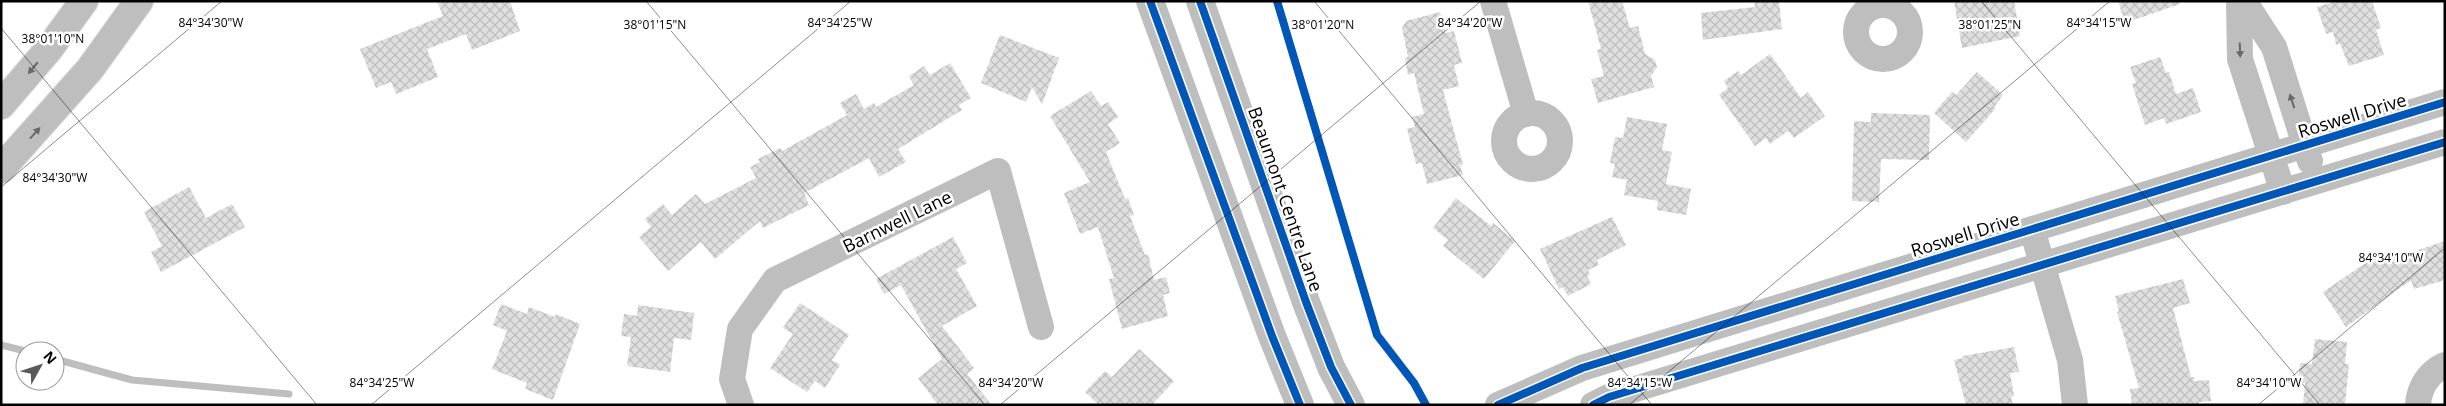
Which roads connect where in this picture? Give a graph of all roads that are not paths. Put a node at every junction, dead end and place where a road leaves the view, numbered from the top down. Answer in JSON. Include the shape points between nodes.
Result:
{"nodes":[{"id":1,"x":84,"y":1,"type":"edge"},
{"id":2,"x":140,"y":1,"type":"edge"},
{"id":3,"x":1150,"y":1,"type":"edge"},
{"id":4,"x":1200,"y":1,"type":"edge"},
{"id":5,"x":1493,"y":1,"type":"edge"},
{"id":6,"x":2239,"y":1,"type":"edge"},
{"id":7,"x":2244,"y":1,"type":"edge"},
{"id":8,"x":2445,"y":102,"type":"edge"},
{"id":9,"x":1,"y":105,"type":"edge"},
{"id":10,"x":1526,"y":114,"type":"dead end"},
{"id":11,"x":2445,"y":142,"type":"edge"},
{"id":12,"x":2306,"y":145,"type":"junction"},
{"id":13,"x":2271,"y":155,"type":"junction"},
{"id":14,"x":1,"y":169,"type":"edge"},
{"id":15,"x":2316,"y":181,"type":"junction"},
{"id":16,"x":2283,"y":192,"type":"junction"},
{"id":17,"x":2032,"y":229,"type":"junction"},
{"id":18,"x":2045,"y":266,"type":"junction"},
{"id":19,"x":1041,"y":327,"type":"dead end"},
{"id":20,"x":2445,"y":364,"type":"edge"},
{"id":21,"x":741,"y":405,"type":"edge"},
{"id":22,"x":1300,"y":405,"type":"edge"},
{"id":23,"x":1351,"y":405,"type":"edge"},
{"id":24,"x":1498,"y":405,"type":"edge"},
{"id":25,"x":1593,"y":405,"type":"edge"},
{"id":26,"x":2075,"y":405,"type":"edge"},
{"id":27,"x":2418,"y":405,"type":"edge"}],
"edges":[{"from":1,"to":9,"type":"street","one_way":true,"via":[[49,49]]},
{"from":14,"to":2,"type":"street","one_way":true,"via":[[90,69]]},
{"from":3,"to":22,"type":"street"},
{"from":4,"to":23,"type":"street","name":"Beaumont Centre Lane","via":[[1306,302],[1331,367]]},
{"from":5,"to":10,"type":"street"},
{"from":6,"to":13,"type":"street","one_way":true,"via":[[2240,59]]},
{"from":12,"to":7,"type":"street","one_way":true,"via":[[2274,47]]},
{"from":8,"to":12,"type":"street","name":"Roswell Drive"},
{"from":11,"to":15,"type":"street"},
{"from":12,"to":13,"type":"street","name":"Roswell Drive"},
{"from":12,"to":15,"type":"street"},
{"from":13,"to":16,"type":"street"},
{"from":13,"to":17,"type":"street","name":"Roswell Drive"},
{"from":15,"to":16,"type":"street"},
{"from":16,"to":18,"type":"street"},
{"from":17,"to":18,"type":"street"},
{"from":17,"to":24,"type":"street","name":"Roswell Drive","via":[[1582,368]]},
{"from":18,"to":25,"type":"street","via":[[1609,397]]},
{"from":18,"to":26,"type":"street","via":[[2070,360]]},
{"from":19,"to":21,"type":"street","name":"Barnwell Lane","via":[[998,171],[775,280],[740,329],[732,379]]},
{"from":20,"to":27,"type":"street","via":[[2428,377]]}]}
